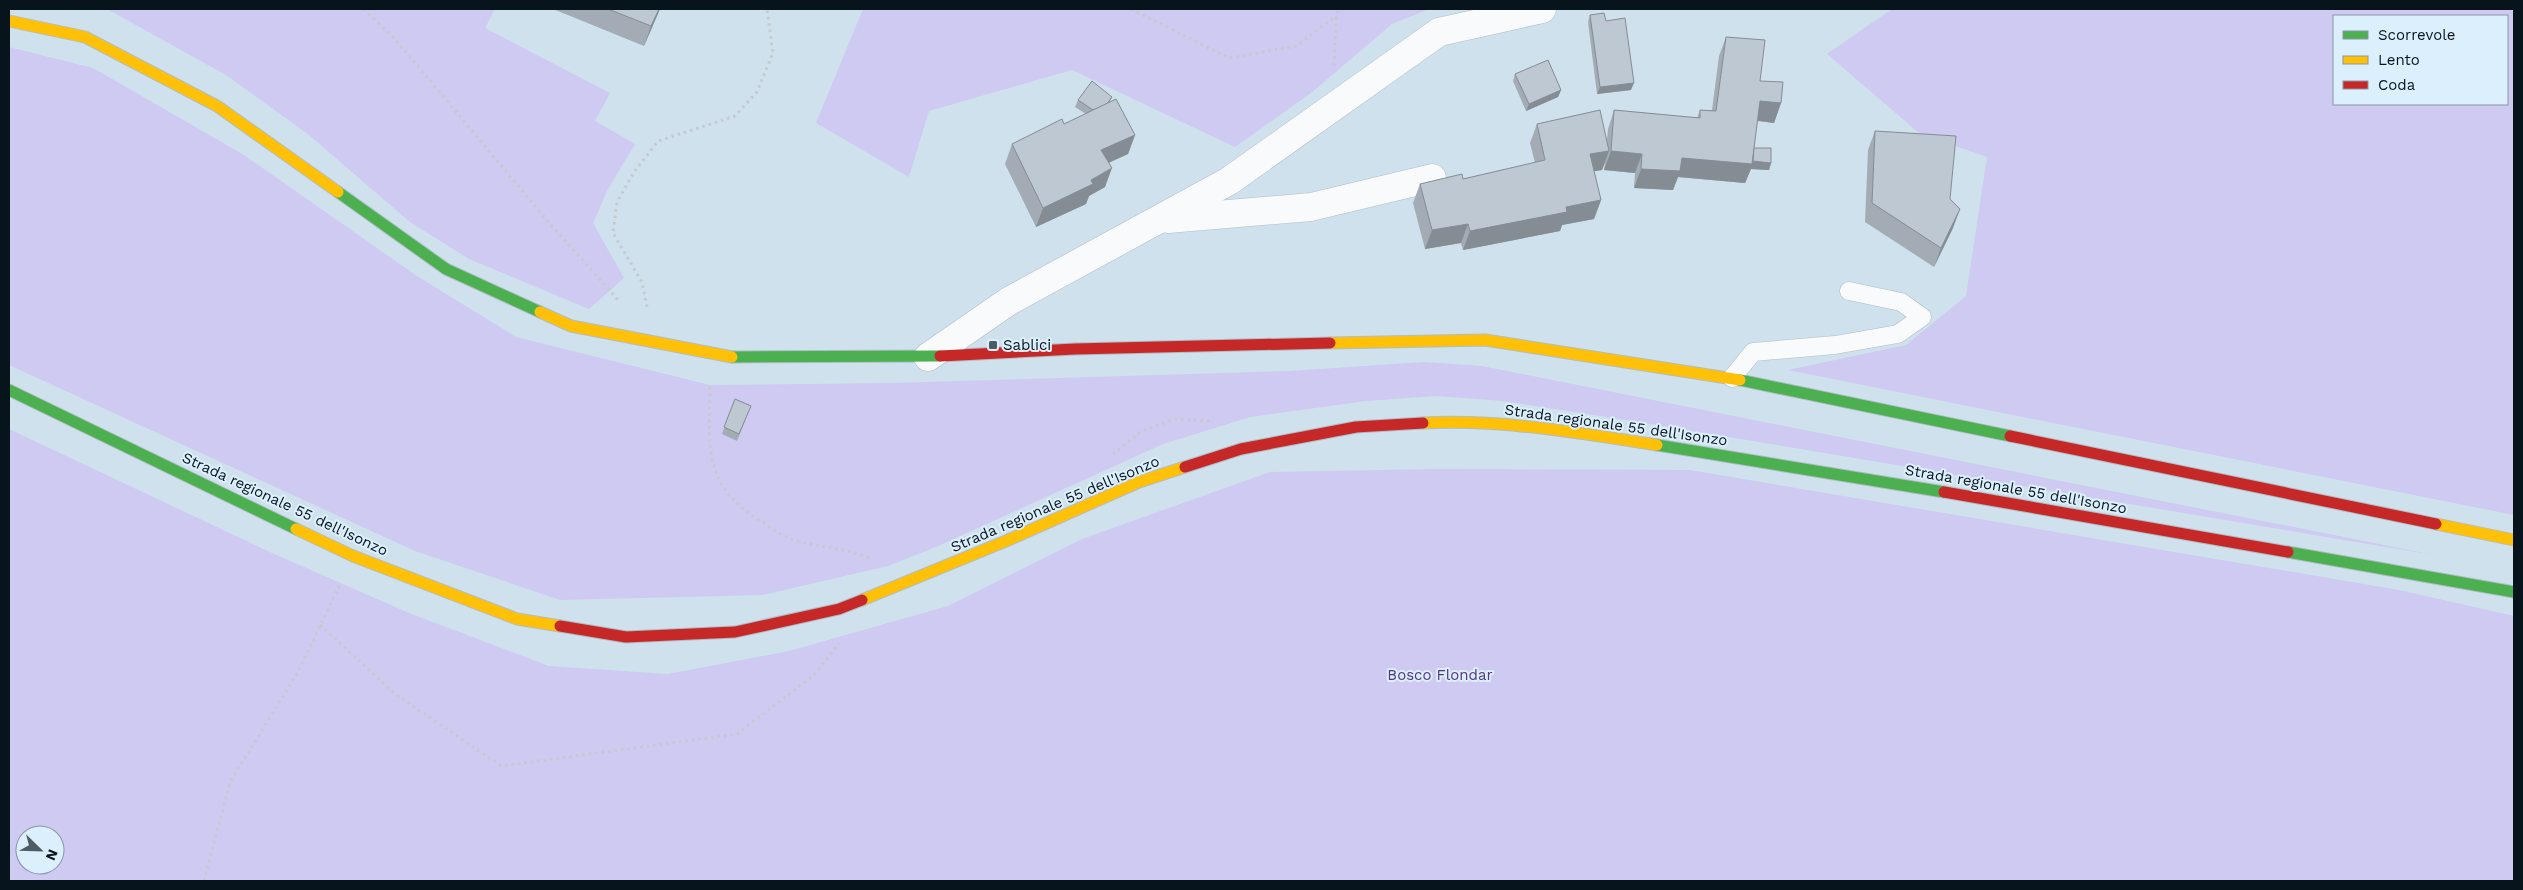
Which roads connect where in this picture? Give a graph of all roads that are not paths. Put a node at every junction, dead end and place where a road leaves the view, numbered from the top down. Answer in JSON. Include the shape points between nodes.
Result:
{"nodes":[{"id":1,"x":1542,"y":9,"type":"edge"},
{"id":2,"x":9,"y":21,"type":"edge"},
{"id":3,"x":1432,"y":178,"type":"dead end"},
{"id":4,"x":1157,"y":220,"type":"junction"},
{"id":5,"x":1849,"y":292,"type":"dead end"},
{"id":6,"x":928,"y":357,"type":"junction"},
{"id":7,"x":1732,"y":378,"type":"junction"},
{"id":8,"x":9,"y":390,"type":"edge"},
{"id":9,"x":2514,"y":540,"type":"edge"},
{"id":10,"x":2514,"y":592,"type":"edge"}],
"edges":[{"from":1,"to":4,"type":"street","via":[[1439,32],[1229,181]]},
{"from":2,"to":6,"type":"main road","via":[[85,37],[217,106],[446,269],[571,326],[732,357]]},
{"from":3,"to":4,"type":"street","via":[[1311,207]]},
{"from":4,"to":6,"type":"street","via":[[1009,301]]},
{"from":5,"to":7,"type":"lane","via":[[1900,302],[1922,317],[1898,334],[1835,345],[1753,352]]},
{"from":6,"to":7,"type":"main road","via":[[1075,349],[1485,340]]},
{"from":7,"to":9,"type":"main road"},
{"from":8,"to":10,"type":"main road","name":"Strada regionale 55 dell'Isonzo","via":[[353,556],[517,619],[626,637],[735,632],[838,609],[1006,541],[1139,482],[1241,449],[1356,427],[1466,420],[1570,431],[1902,484]]}]}
